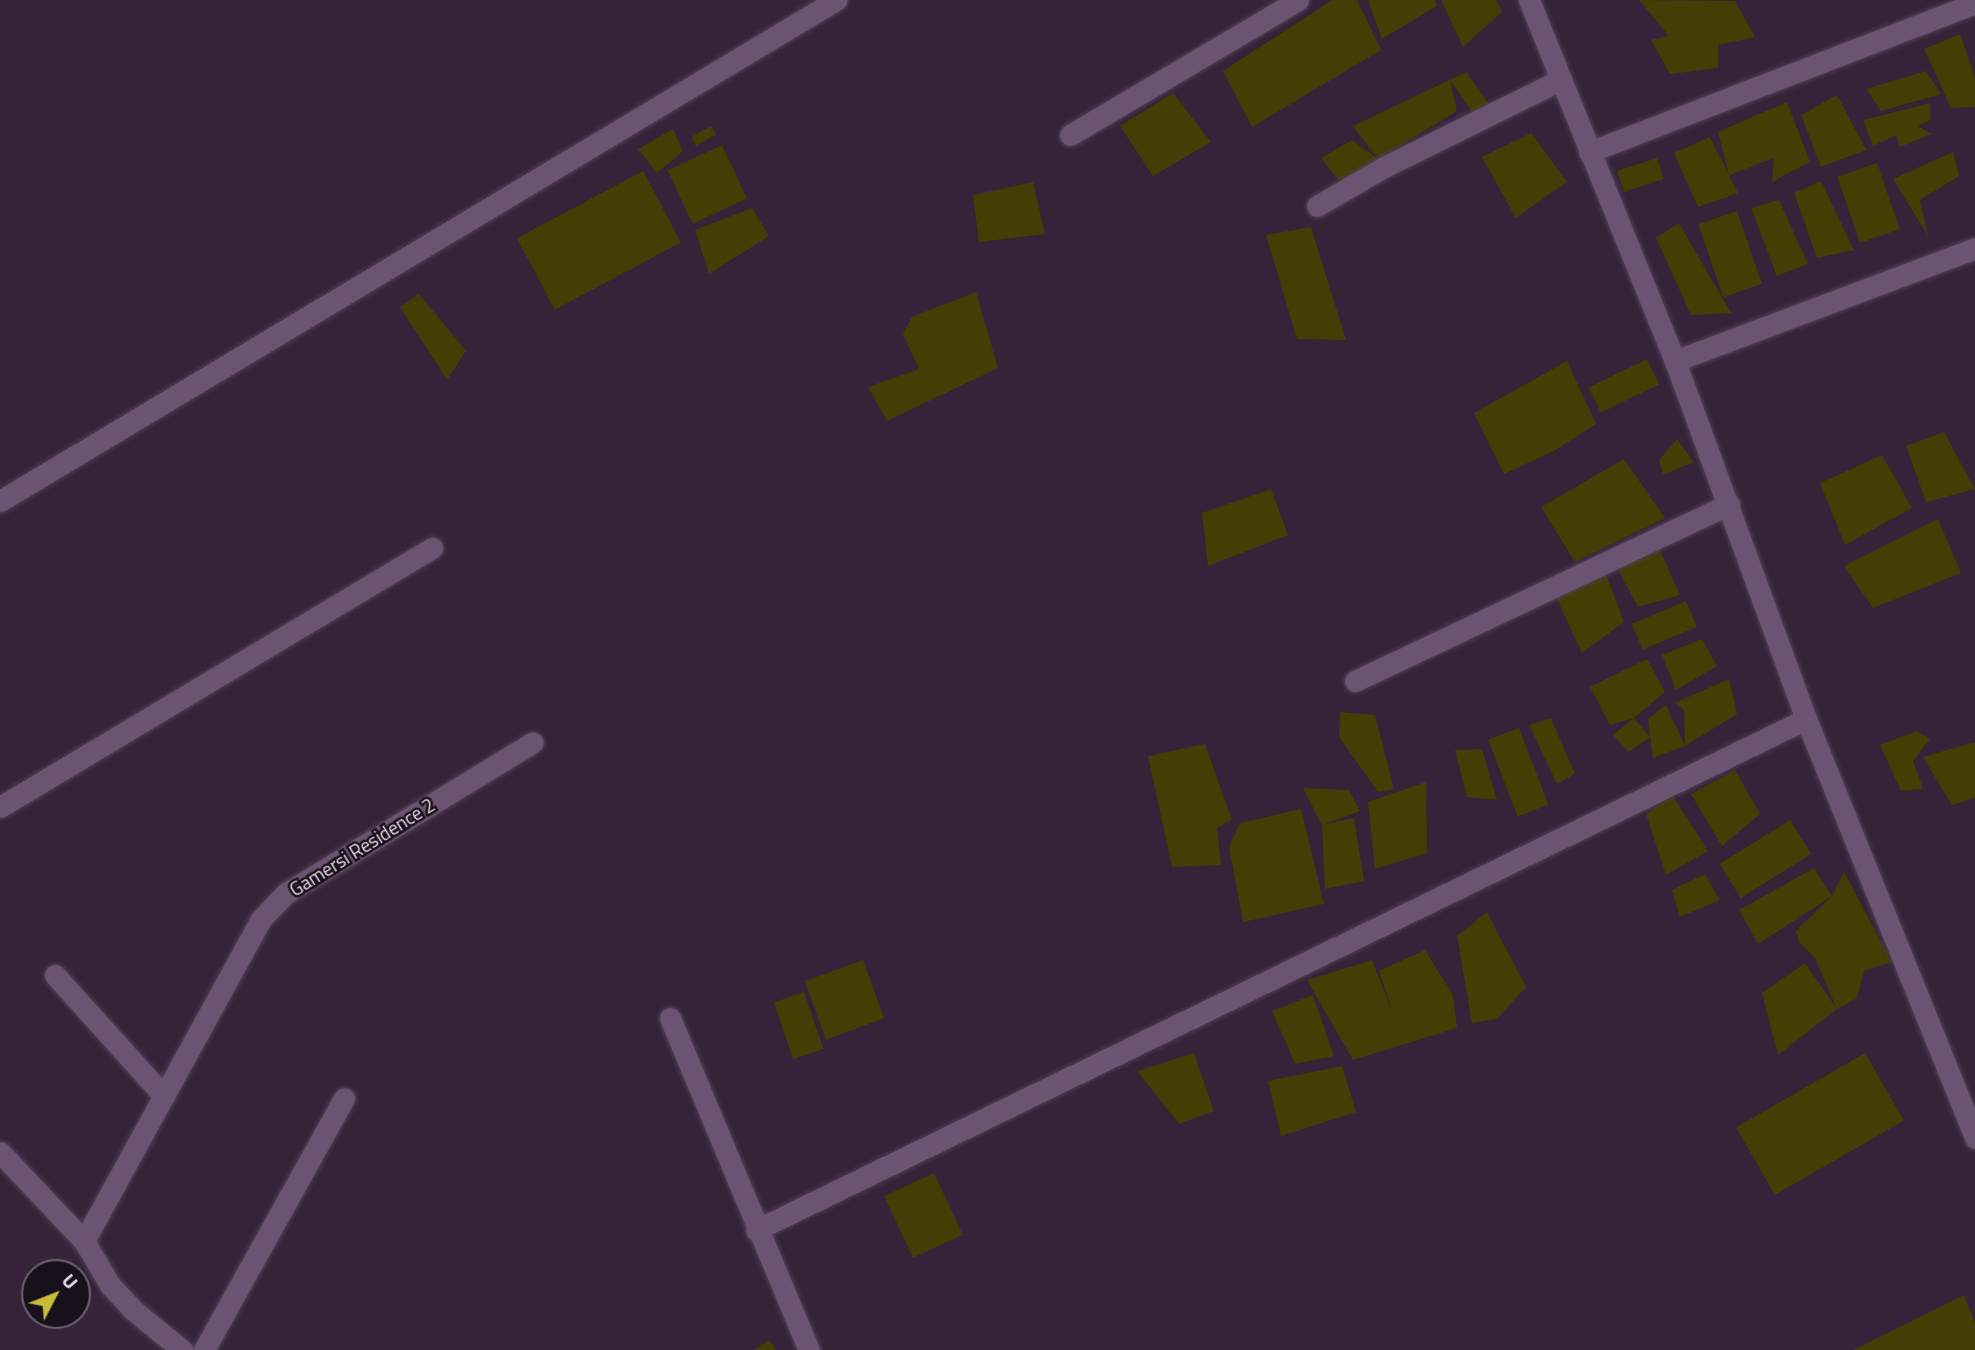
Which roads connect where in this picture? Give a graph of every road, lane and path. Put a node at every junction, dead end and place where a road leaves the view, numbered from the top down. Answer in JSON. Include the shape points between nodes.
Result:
{"nodes":[{"id":1,"x":836,"y":0,"type":"edge"},
{"id":2,"x":1298,"y":0,"type":"edge"},
{"id":3,"x":1529,"y":0,"type":"edge"},
{"id":4,"x":1975,"y":3,"type":"edge"},
{"id":5,"x":1560,"y":80,"type":"junction"},
{"id":6,"x":1070,"y":135,"type":"dead end"},
{"id":7,"x":1589,"y":152,"type":"junction"},
{"id":8,"x":1317,"y":206,"type":"dead end"},
{"id":9,"x":1975,"y":247,"type":"edge"},
{"id":10,"x":1675,"y":361,"type":"junction"},
{"id":11,"x":0,"y":500,"type":"edge"},
{"id":12,"x":1729,"y":503,"type":"junction"},
{"id":13,"x":432,"y":548,"type":"dead end"},
{"id":14,"x":1355,"y":681,"type":"dead end"},
{"id":15,"x":1806,"y":719,"type":"junction"},
{"id":16,"x":533,"y":741,"type":"dead end"},
{"id":17,"x":0,"y":807,"type":"edge"},
{"id":18,"x":55,"y":975,"type":"dead end"},
{"id":19,"x":670,"y":1018,"type":"dead end"},
{"id":20,"x":163,"y":1096,"type":"junction"},
{"id":21,"x":344,"y":1098,"type":"dead end"},
{"id":22,"x":1975,"y":1138,"type":"edge"},
{"id":23,"x":0,"y":1152,"type":"edge"},
{"id":24,"x":756,"y":1230,"type":"junction"},
{"id":25,"x":84,"y":1241,"type":"junction"},
{"id":26,"x":182,"y":1350,"type":"edge"},
{"id":27,"x":204,"y":1350,"type":"edge"},
{"id":28,"x":809,"y":1350,"type":"edge"}],
"edges":[{"from":1,"to":11,"type":"street"},
{"from":2,"to":6,"type":"street"},
{"from":3,"to":5,"type":"street"},
{"from":4,"to":7,"type":"street"},
{"from":5,"to":7,"type":"street"},
{"from":5,"to":8,"type":"street","via":[[1384,167]]},
{"from":7,"to":10,"type":"street"},
{"from":9,"to":10,"type":"street"},
{"from":10,"to":12,"type":"street"},
{"from":12,"to":14,"type":"street"},
{"from":12,"to":15,"type":"street"},
{"from":13,"to":17,"type":"street"},
{"from":15,"to":22,"type":"street"},
{"from":15,"to":24,"type":"street"},
{"from":16,"to":20,"type":"street","name":"Gamersi Residence 2","via":[[286,893],[261,919]]},
{"from":18,"to":20,"type":"street"},
{"from":19,"to":24,"type":"street"},
{"from":20,"to":25,"type":"street","name":"Gamersi Residence 2"},
{"from":21,"to":27,"type":"street"},
{"from":23,"to":25,"type":"street"},
{"from":24,"to":28,"type":"street"},
{"from":25,"to":26,"type":"street","via":[[110,1285]]}]}
